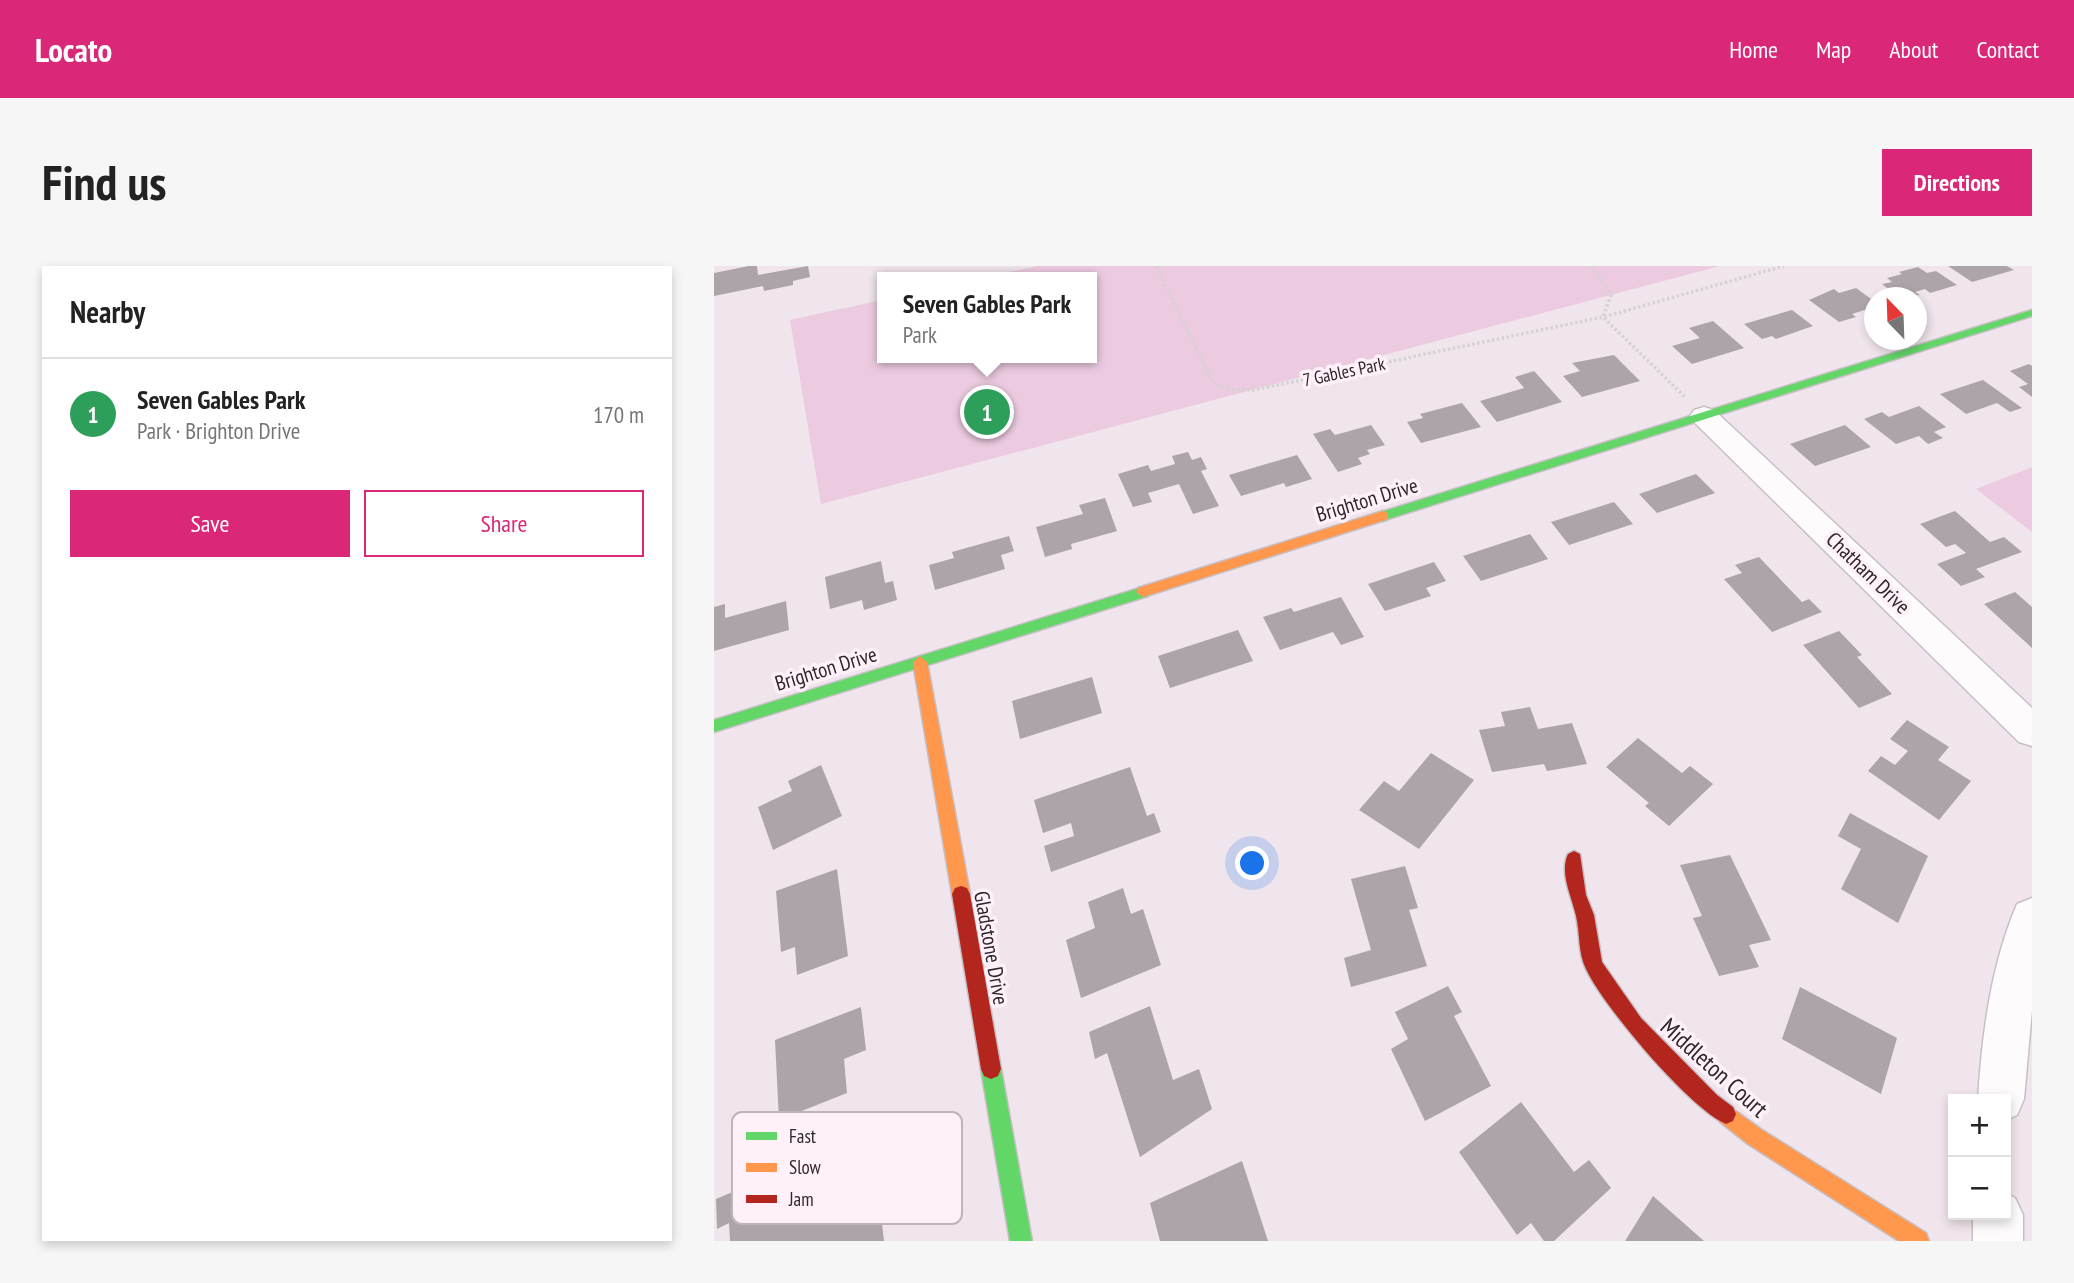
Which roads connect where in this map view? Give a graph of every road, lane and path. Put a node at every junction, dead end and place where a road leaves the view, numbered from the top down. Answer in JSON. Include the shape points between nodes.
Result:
{"nodes":[{"id":1,"x":1156,"y":266,"type":"edge"},
{"id":2,"x":1591,"y":266,"type":"edge"},
{"id":3,"x":1784,"y":266,"type":"edge"},
{"id":4,"x":2032,"y":313,"type":"edge"},
{"id":5,"x":1602,"y":317,"type":"junction"},
{"id":6,"x":1704,"y":416,"type":"junction"},
{"id":7,"x":920,"y":662,"type":"junction"},
{"id":8,"x":714,"y":726,"type":"edge"},
{"id":9,"x":2032,"y":731,"type":"edge"},
{"id":10,"x":1574,"y":859,"type":"dead end"},
{"id":11,"x":2032,"y":918,"type":"edge"},
{"id":12,"x":2001,"y":1094,"type":"edge"},
{"id":13,"x":1998,"y":1220,"type":"edge"},
{"id":14,"x":1021,"y":1241,"type":"edge"},
{"id":15,"x":1918,"y":1241,"type":"edge"},
{"id":16,"x":1997,"y":1241,"type":"edge"}],
"edges":[{"from":1,"to":5,"type":"path","name":"7 Gables Park","via":[[1213,383],[1226,389],[1284,385]]},
{"from":2,"to":5,"type":"path","via":[[1611,295]]},
{"from":3,"to":5,"type":"path","name":"7 Gables Park"},
{"from":4,"to":6,"type":"street","name":"Brighton Drive"},
{"from":5,"to":6,"type":"path"},
{"from":6,"to":7,"type":"street","name":"Brighton Drive"},
{"from":6,"to":9,"type":"street","name":"Chatham Drive"},
{"from":7,"to":8,"type":"street","name":"Brighton Drive"},
{"from":7,"to":14,"type":"street","name":"Gladstone Drive"},
{"from":10,"to":15,"type":"street","name":"Middleton Court","via":[[1593,965],[1634,1025],[1675,1069],[1746,1130]]},
{"from":11,"to":12,"type":"street","via":[[2007,1032]]},
{"from":13,"to":16,"type":"street"}]}
